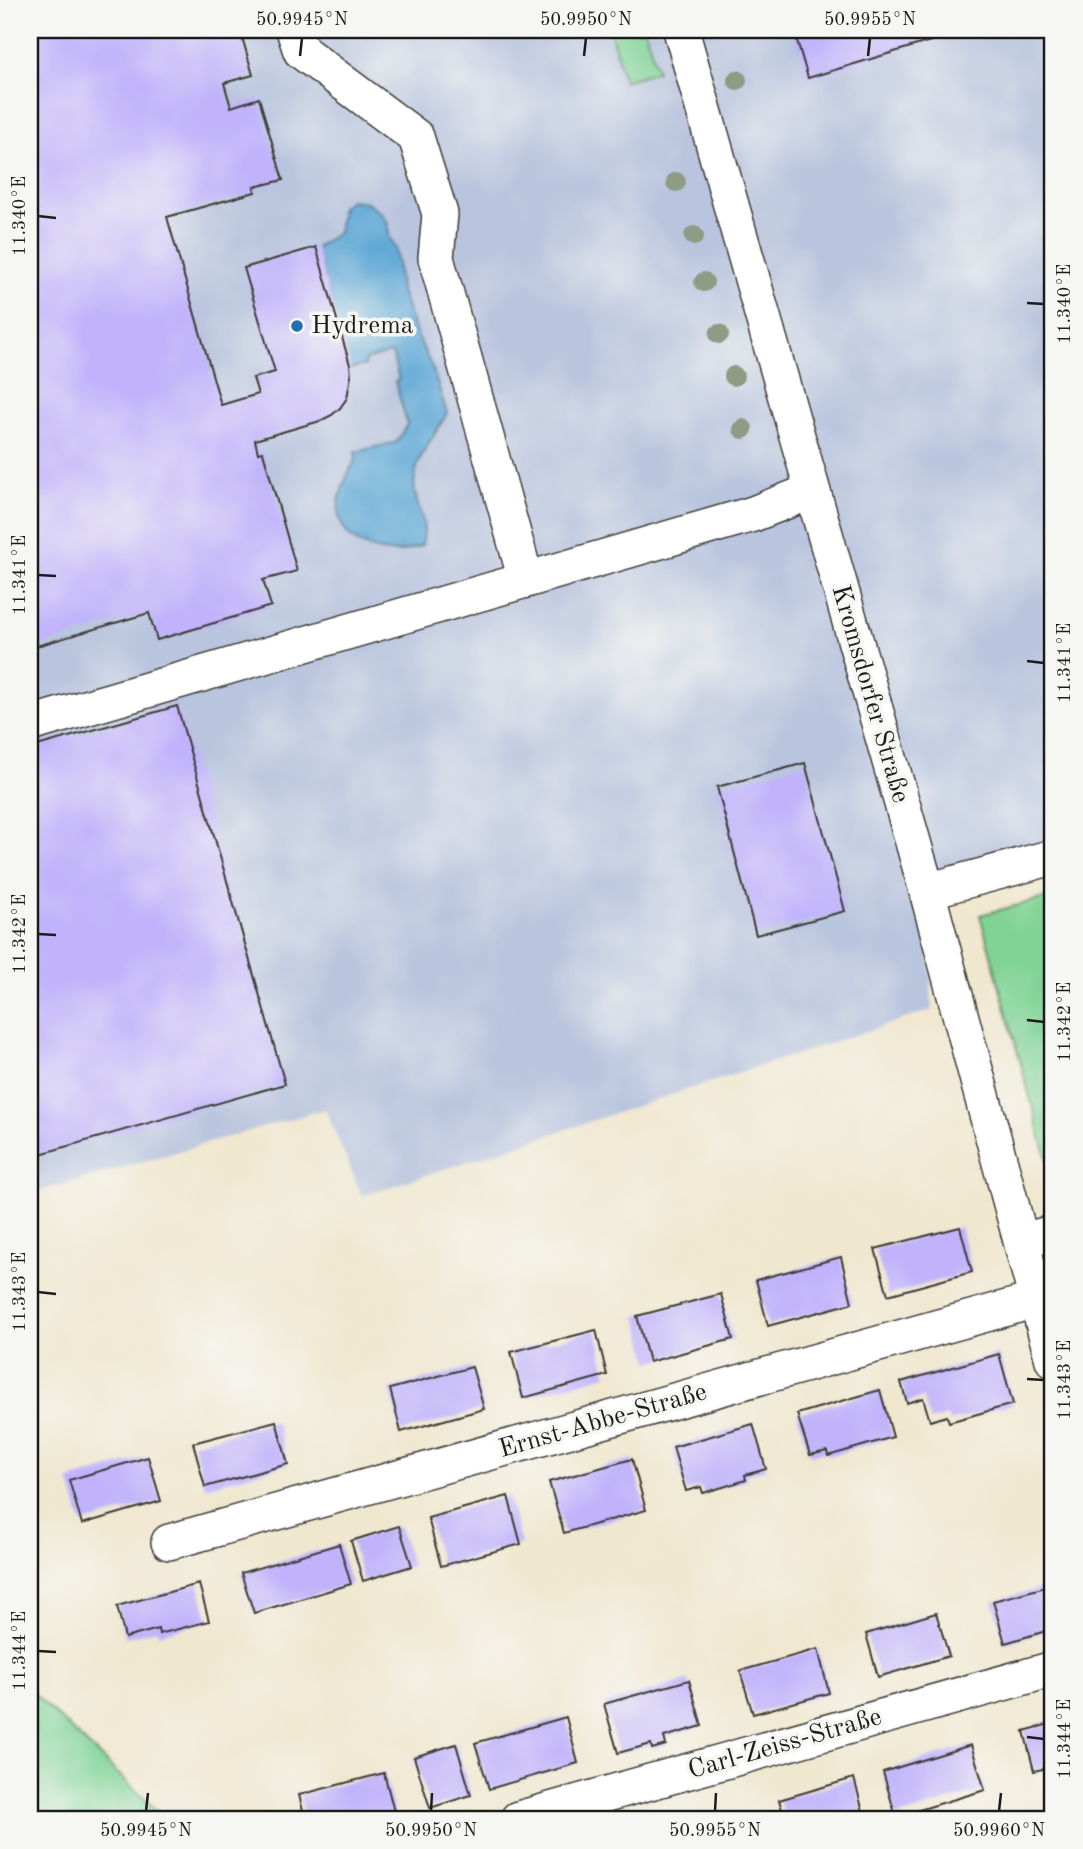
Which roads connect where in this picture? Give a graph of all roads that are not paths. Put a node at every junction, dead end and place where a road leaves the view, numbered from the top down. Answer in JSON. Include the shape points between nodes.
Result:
{"nodes":[{"id":1,"x":294,"y":30,"type":"edge"},
{"id":2,"x":681,"y":30,"type":"edge"},
{"id":3,"x":812,"y":491,"type":"junction"},
{"id":4,"x":526,"y":580,"type":"junction"},
{"id":5,"x":30,"y":724,"type":"edge"},
{"id":6,"x":1053,"y":857,"type":"edge"},
{"id":7,"x":927,"y":891,"type":"junction"},
{"id":8,"x":1038,"y":1237,"type":"edge"},
{"id":9,"x":1037,"y":1300,"type":"junction"},
{"id":10,"x":1053,"y":1360,"type":"edge"},
{"id":11,"x":169,"y":1542,"type":"dead end"},
{"id":12,"x":1053,"y":1669,"type":"edge"},
{"id":13,"x":518,"y":1819,"type":"edge"}],
"edges":[{"from":1,"to":4,"type":"street","via":[[301,51],[416,136],[440,214],[436,258]]},
{"from":2,"to":3,"type":"street","name":"Kromsdorfer Straße"},
{"from":3,"to":4,"type":"street","via":[[753,514]]},
{"from":3,"to":7,"type":"street","name":"Kromsdorfer Straße"},
{"from":4,"to":5,"type":"street"},
{"from":6,"to":7,"type":"street"},
{"from":7,"to":8,"type":"street","name":"Kromsdorfer Straße"},
{"from":8,"to":9,"type":"street","name":"Kromsdorfer Straße"},
{"from":9,"to":10,"type":"street","name":"Kromsdorfer Straße"},
{"from":9,"to":11,"type":"street","name":"Ernst-Abbe-Straße"},
{"from":12,"to":13,"type":"street","name":"Carl-Zeiss-Straße"}]}
